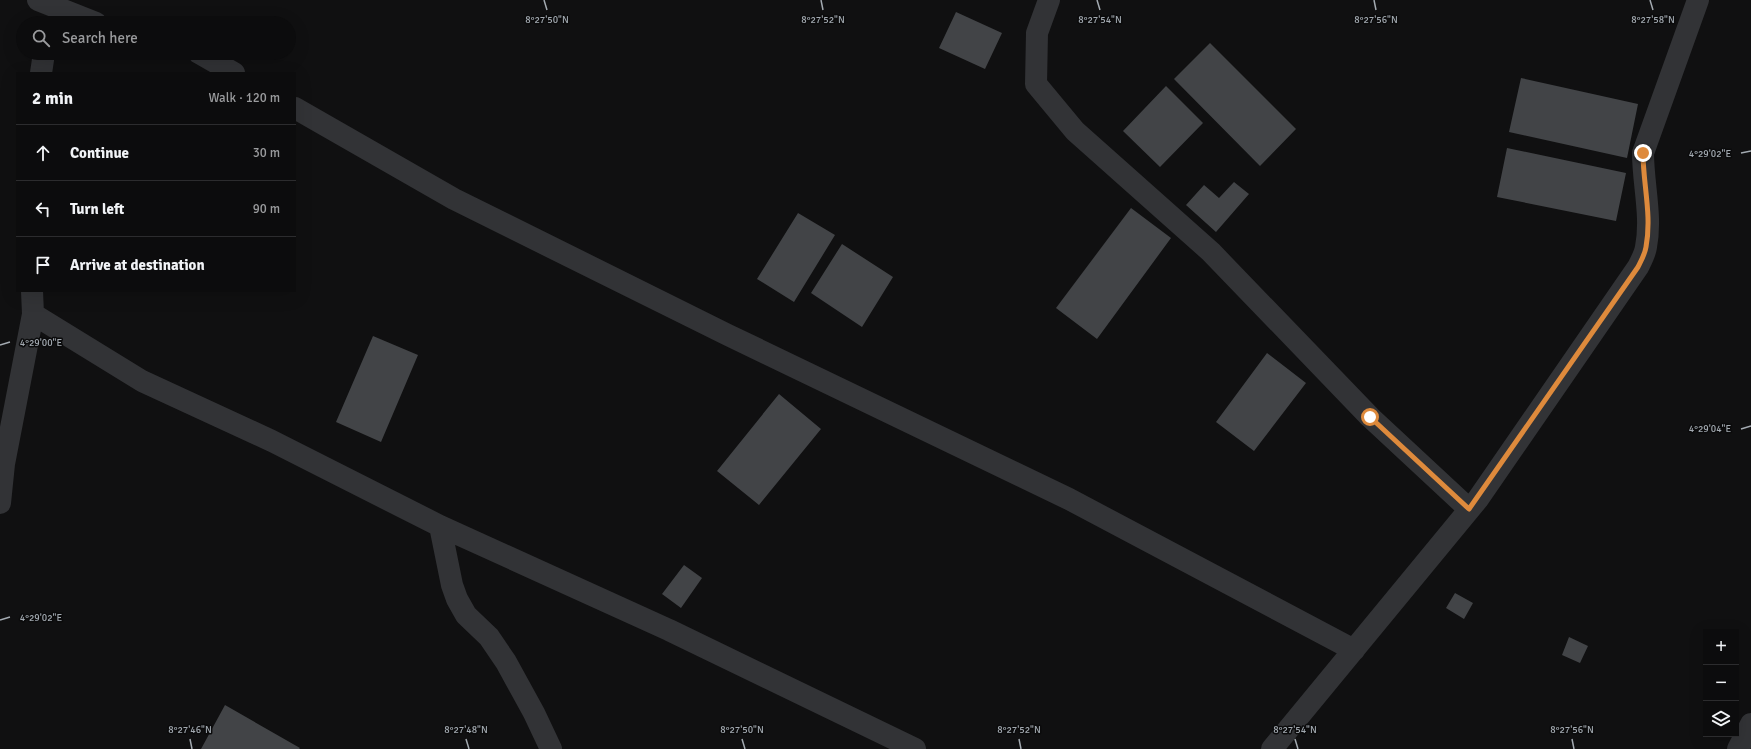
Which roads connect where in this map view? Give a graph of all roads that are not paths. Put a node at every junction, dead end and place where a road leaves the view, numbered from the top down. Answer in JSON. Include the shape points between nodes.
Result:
{"nodes":[{"id":1,"x":1049,"y":0,"type":"edge"},
{"id":2,"x":1698,"y":0,"type":"edge"},
{"id":3,"x":46,"y":9,"type":"edge"},
{"id":4,"x":71,"y":16,"type":"edge"},
{"id":5,"x":43,"y":60,"type":"edge"},
{"id":6,"x":211,"y":60,"type":"edge"},
{"id":7,"x":41,"y":72,"type":"edge"},
{"id":8,"x":232,"y":72,"type":"edge"},
{"id":9,"x":296,"y":109,"type":"edge"},
{"id":10,"x":32,"y":292,"type":"edge"},
{"id":11,"x":33,"y":314,"type":"junction"},
{"id":12,"x":0,"y":503,"type":"edge"},
{"id":13,"x":1469,"y":509,"type":"junction"},
{"id":14,"x":440,"y":526,"type":"junction"},
{"id":15,"x":1354,"y":650,"type":"junction"},
{"id":16,"x":1751,"y":724,"type":"edge"},
{"id":17,"x":550,"y":749,"type":"edge"},
{"id":18,"x":915,"y":749,"type":"edge"},
{"id":19,"x":1272,"y":749,"type":"edge"},
{"id":20,"x":1738,"y":749,"type":"edge"}],
"edges":[{"from":1,"to":13,"type":"street","via":[[1037,33],[1036,84],[1075,130],[1211,252],[1370,417]]},
{"from":2,"to":13,"type":"street","via":[[1643,153],[1648,230],[1646,248],[1638,267]]},
{"from":3,"to":4,"type":"street"},
{"from":5,"to":7,"type":"street"},
{"from":6,"to":8,"type":"street"},
{"from":9,"to":15,"type":"street","via":[[454,199],[721,332],[1069,499]]},
{"from":10,"to":11,"type":"street"},
{"from":11,"to":12,"type":"street","via":[[4,464]]},
{"from":11,"to":14,"type":"street","via":[[142,381],[272,441]]},
{"from":13,"to":15,"type":"street"},
{"from":14,"to":17,"type":"street","via":[[457,599],[466,615],[489,637],[506,662]]},
{"from":14,"to":18,"type":"street","via":[[669,630]]},
{"from":15,"to":19,"type":"street"},
{"from":16,"to":20,"type":"street"}]}
